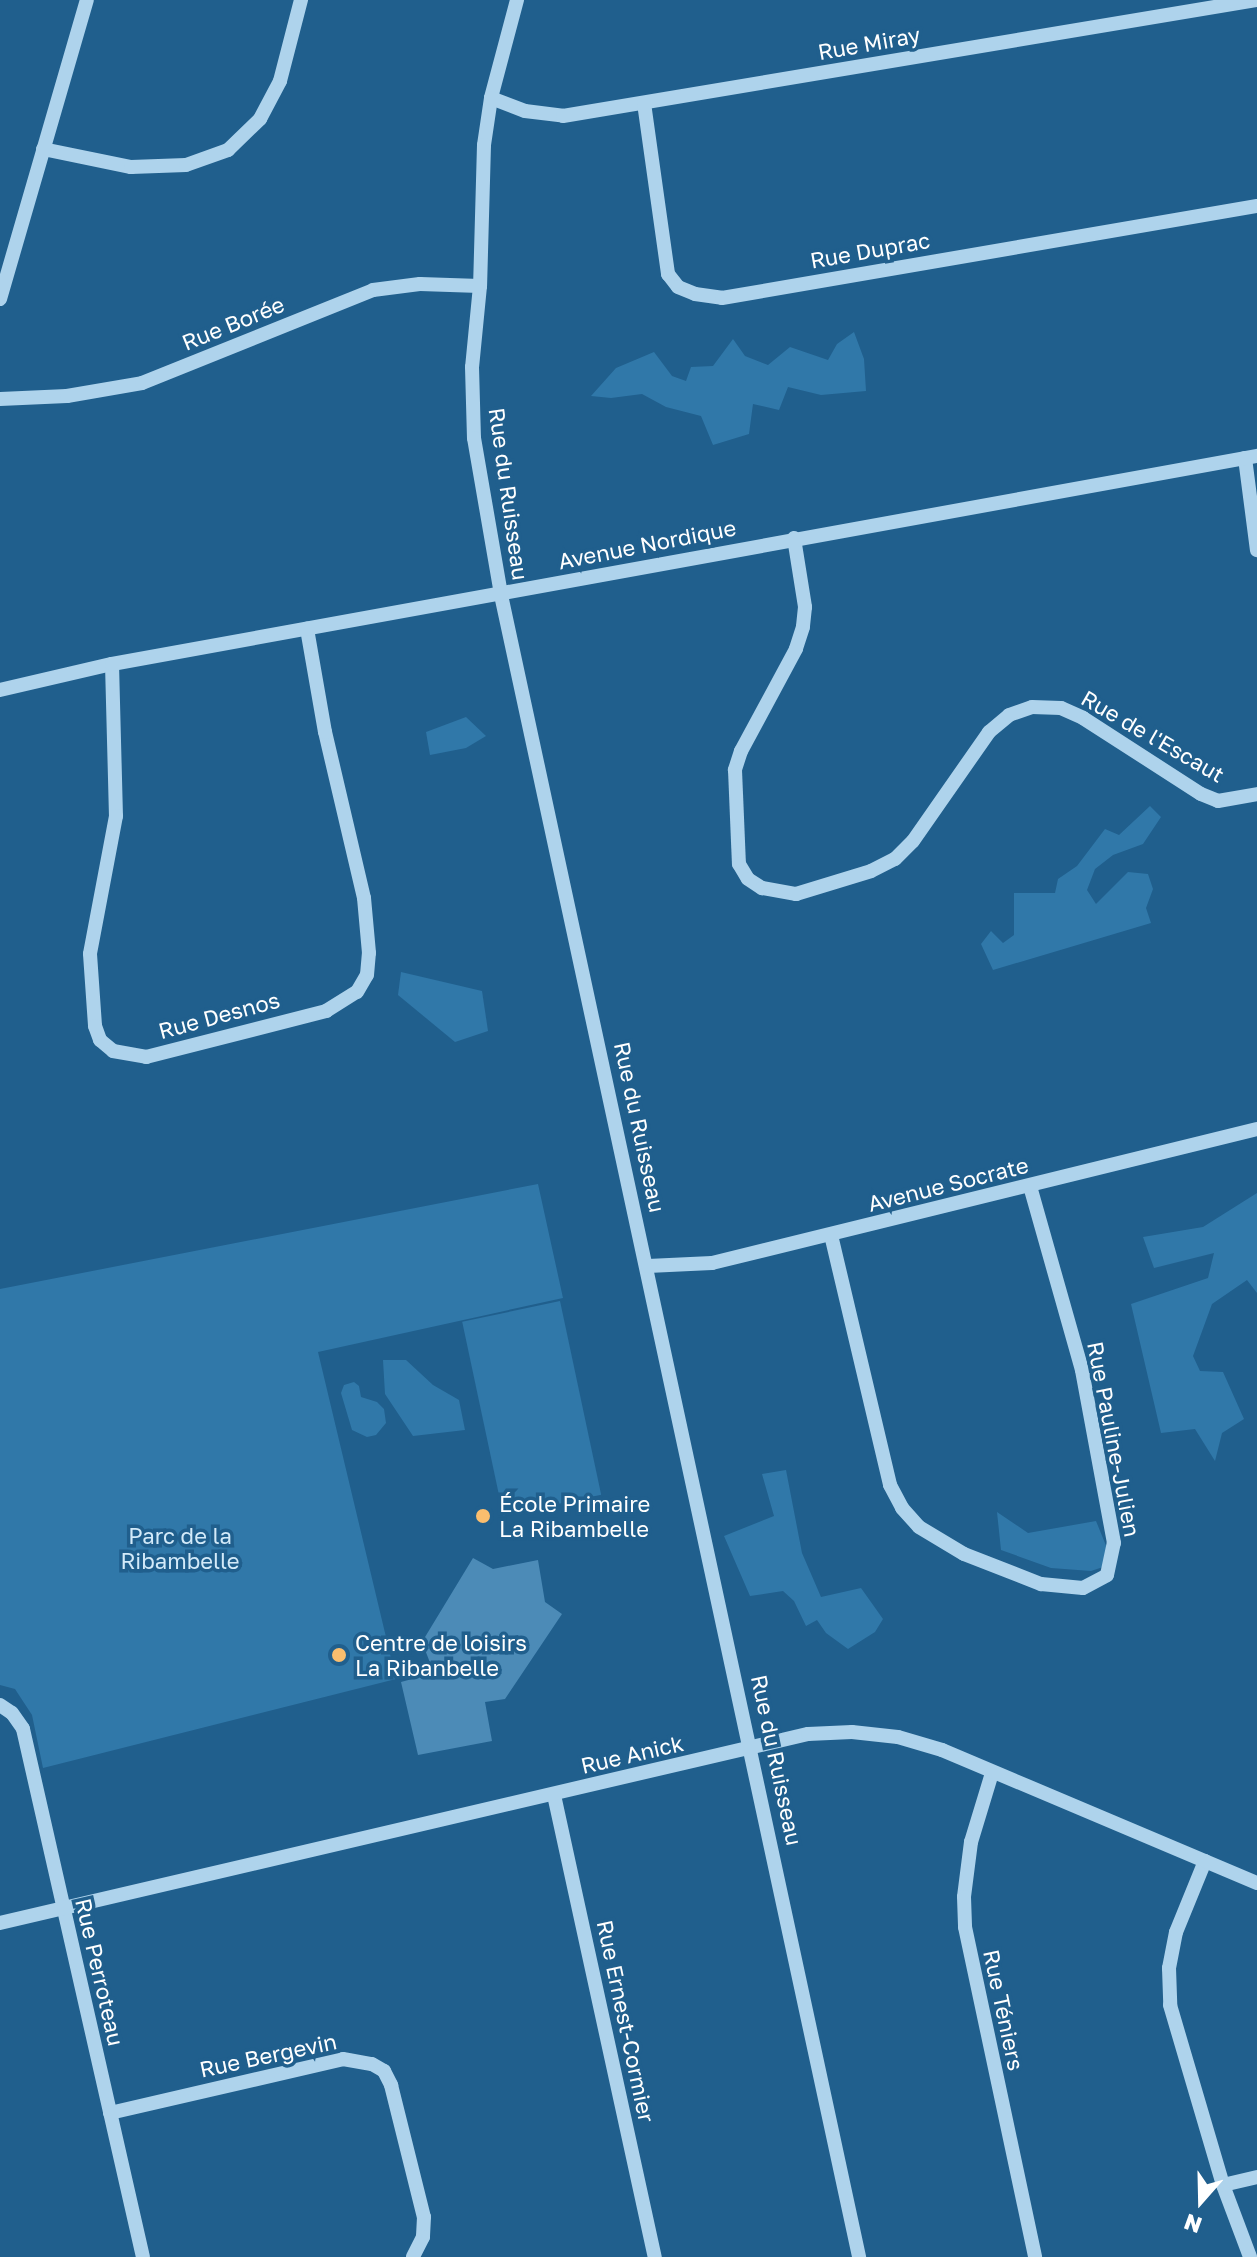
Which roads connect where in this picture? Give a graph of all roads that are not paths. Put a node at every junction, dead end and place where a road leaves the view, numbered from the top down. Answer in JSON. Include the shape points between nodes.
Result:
{"nodes":[{"id":1,"x":87,"y":0,"type":"edge"},
{"id":2,"x":301,"y":0,"type":"edge"},
{"id":3,"x":517,"y":0,"type":"edge"},
{"id":4,"x":1256,"y":0,"type":"edge"},
{"id":5,"x":491,"y":98,"type":"junction"},
{"id":6,"x":644,"y":103,"type":"junction"},
{"id":7,"x":43,"y":149,"type":"junction"},
{"id":8,"x":1257,"y":206,"type":"edge"},
{"id":9,"x":480,"y":286,"type":"junction"},
{"id":10,"x":0,"y":299,"type":"edge"},
{"id":11,"x":0,"y":399,"type":"edge"},
{"id":12,"x":1251,"y":457,"type":"edge"},
{"id":13,"x":794,"y":538,"type":"junction"},
{"id":14,"x":1257,"y":550,"type":"edge"},
{"id":15,"x":501,"y":595,"type":"junction"},
{"id":16,"x":307,"y":629,"type":"junction"},
{"id":17,"x":112,"y":664,"type":"junction"},
{"id":18,"x":0,"y":690,"type":"edge"},
{"id":19,"x":1257,"y":794,"type":"edge"},
{"id":20,"x":1257,"y":1129,"type":"edge"},
{"id":21,"x":1030,"y":1186,"type":"junction"},
{"id":22,"x":831,"y":1235,"type":"junction"},
{"id":23,"x":648,"y":1266,"type":"junction"},
{"id":24,"x":0,"y":1705,"type":"edge"},
{"id":25,"x":752,"y":1749,"type":"junction"},
{"id":26,"x":992,"y":1773,"type":"junction"},
{"id":27,"x":554,"y":1795,"type":"junction"},
{"id":28,"x":1205,"y":1861,"type":"junction"},
{"id":29,"x":1257,"y":1883,"type":"edge"},
{"id":30,"x":63,"y":1908,"type":"junction"},
{"id":31,"x":0,"y":1923,"type":"edge"},
{"id":32,"x":110,"y":2113,"type":"junction"},
{"id":33,"x":1257,"y":2177,"type":"edge"},
{"id":34,"x":1223,"y":2185,"type":"junction"},
{"id":35,"x":143,"y":2257,"type":"edge"},
{"id":36,"x":413,"y":2257,"type":"edge"},
{"id":37,"x":655,"y":2257,"type":"edge"},
{"id":38,"x":859,"y":2257,"type":"edge"},
{"id":39,"x":1035,"y":2257,"type":"edge"},
{"id":40,"x":1250,"y":2257,"type":"edge"}],
"edges":[{"from":1,"to":7,"type":"street"},
{"from":2,"to":7,"type":"street","via":[[280,81],[260,119],[228,150],[186,165],[131,167]]},
{"from":3,"to":5,"type":"street","name":"Rue du Ruisseau"},
{"from":4,"to":6,"type":"street","name":"Rue Miray"},
{"from":5,"to":6,"type":"street","name":"Rue Miray","via":[[525,111],[563,116]]},
{"from":5,"to":9,"type":"street","name":"Rue du Ruisseau","via":[[484,145]]},
{"from":6,"to":8,"type":"street","name":"Rue Duprac","via":[[668,274],[678,287],[695,294],[722,298]]},
{"from":7,"to":10,"type":"street"},
{"from":9,"to":11,"type":"street","name":"Rue Borée","via":[[420,284],[373,290],[142,383],[67,396]]},
{"from":9,"to":15,"type":"street","name":"Rue du Ruisseau","via":[[472,367],[474,438]]},
{"from":12,"to":13,"type":"street","name":"Avenue Nordique"},
{"from":12,"to":14,"type":"street"},
{"from":13,"to":15,"type":"street","name":"Avenue Nordique"},
{"from":13,"to":19,"type":"street","name":"Rue de l'Escaut","via":[[805,607],[803,627],[735,770],[739,864],[762,888],[796,894],[895,859],[989,732],[1009,715],[1032,707],[1061,708],[1083,718],[1218,801]]},
{"from":15,"to":16,"type":"street","name":"Avenue Nordique"},
{"from":15,"to":23,"type":"street","name":"Rue du Ruisseau"},
{"from":16,"to":17,"type":"street","name":"Avenue Nordique"},
{"from":16,"to":17,"type":"street","name":"Rue Desnos","via":[[364,898],[367,975],[357,992],[326,1011],[146,1057],[113,1051],[100,1040],[95,1026],[90,954],[116,816]]},
{"from":17,"to":18,"type":"street","name":"Avenue Nordique"},
{"from":20,"to":21,"type":"street","name":"Avenue Socrate"},
{"from":21,"to":22,"type":"street","name":"Avenue Socrate"},
{"from":21,"to":22,"type":"street","name":"Rue Pauline-Julien","via":[[1082,1370],[1114,1543],[1107,1575],[1083,1588],[1041,1584],[964,1554],[919,1527],[902,1508],[890,1485]]},
{"from":22,"to":23,"type":"street","name":"Avenue Socrate","via":[[712,1263]]},
{"from":23,"to":25,"type":"street","name":"Rue du Ruisseau"},
{"from":24,"to":30,"type":"street","name":"Rue Perroteau","via":[[23,1729]]},
{"from":25,"to":26,"type":"street","name":"Rue Anick","via":[[808,1734],[852,1732],[898,1737]]},
{"from":25,"to":27,"type":"street","name":"Rue Anick"},
{"from":25,"to":38,"type":"street","name":"Rue du Ruisseau"},
{"from":26,"to":28,"type":"street","name":"Rue Anick"},
{"from":26,"to":39,"type":"street","name":"Rue Téniers","via":[[971,1842],[965,1927]]},
{"from":27,"to":30,"type":"street","name":"Rue Anick"},
{"from":27,"to":37,"type":"street","name":"Rue Ernest-Cormier"},
{"from":28,"to":29,"type":"street","name":"Rue Anick"},
{"from":28,"to":34,"type":"street","via":[[1176,1932],[1169,1968],[1170,2005]]},
{"from":30,"to":31,"type":"street","name":"Rue Anick"},
{"from":30,"to":32,"type":"street","name":"Rue Perroteau"},
{"from":32,"to":35,"type":"street","name":"Rue Perroteau"},
{"from":32,"to":36,"type":"street","name":"Rue Bergevin","via":[[343,2059],[372,2064],[384,2071],[391,2085],[424,2217],[423,2237]]},
{"from":33,"to":34,"type":"street"},
{"from":34,"to":40,"type":"street"}]}
